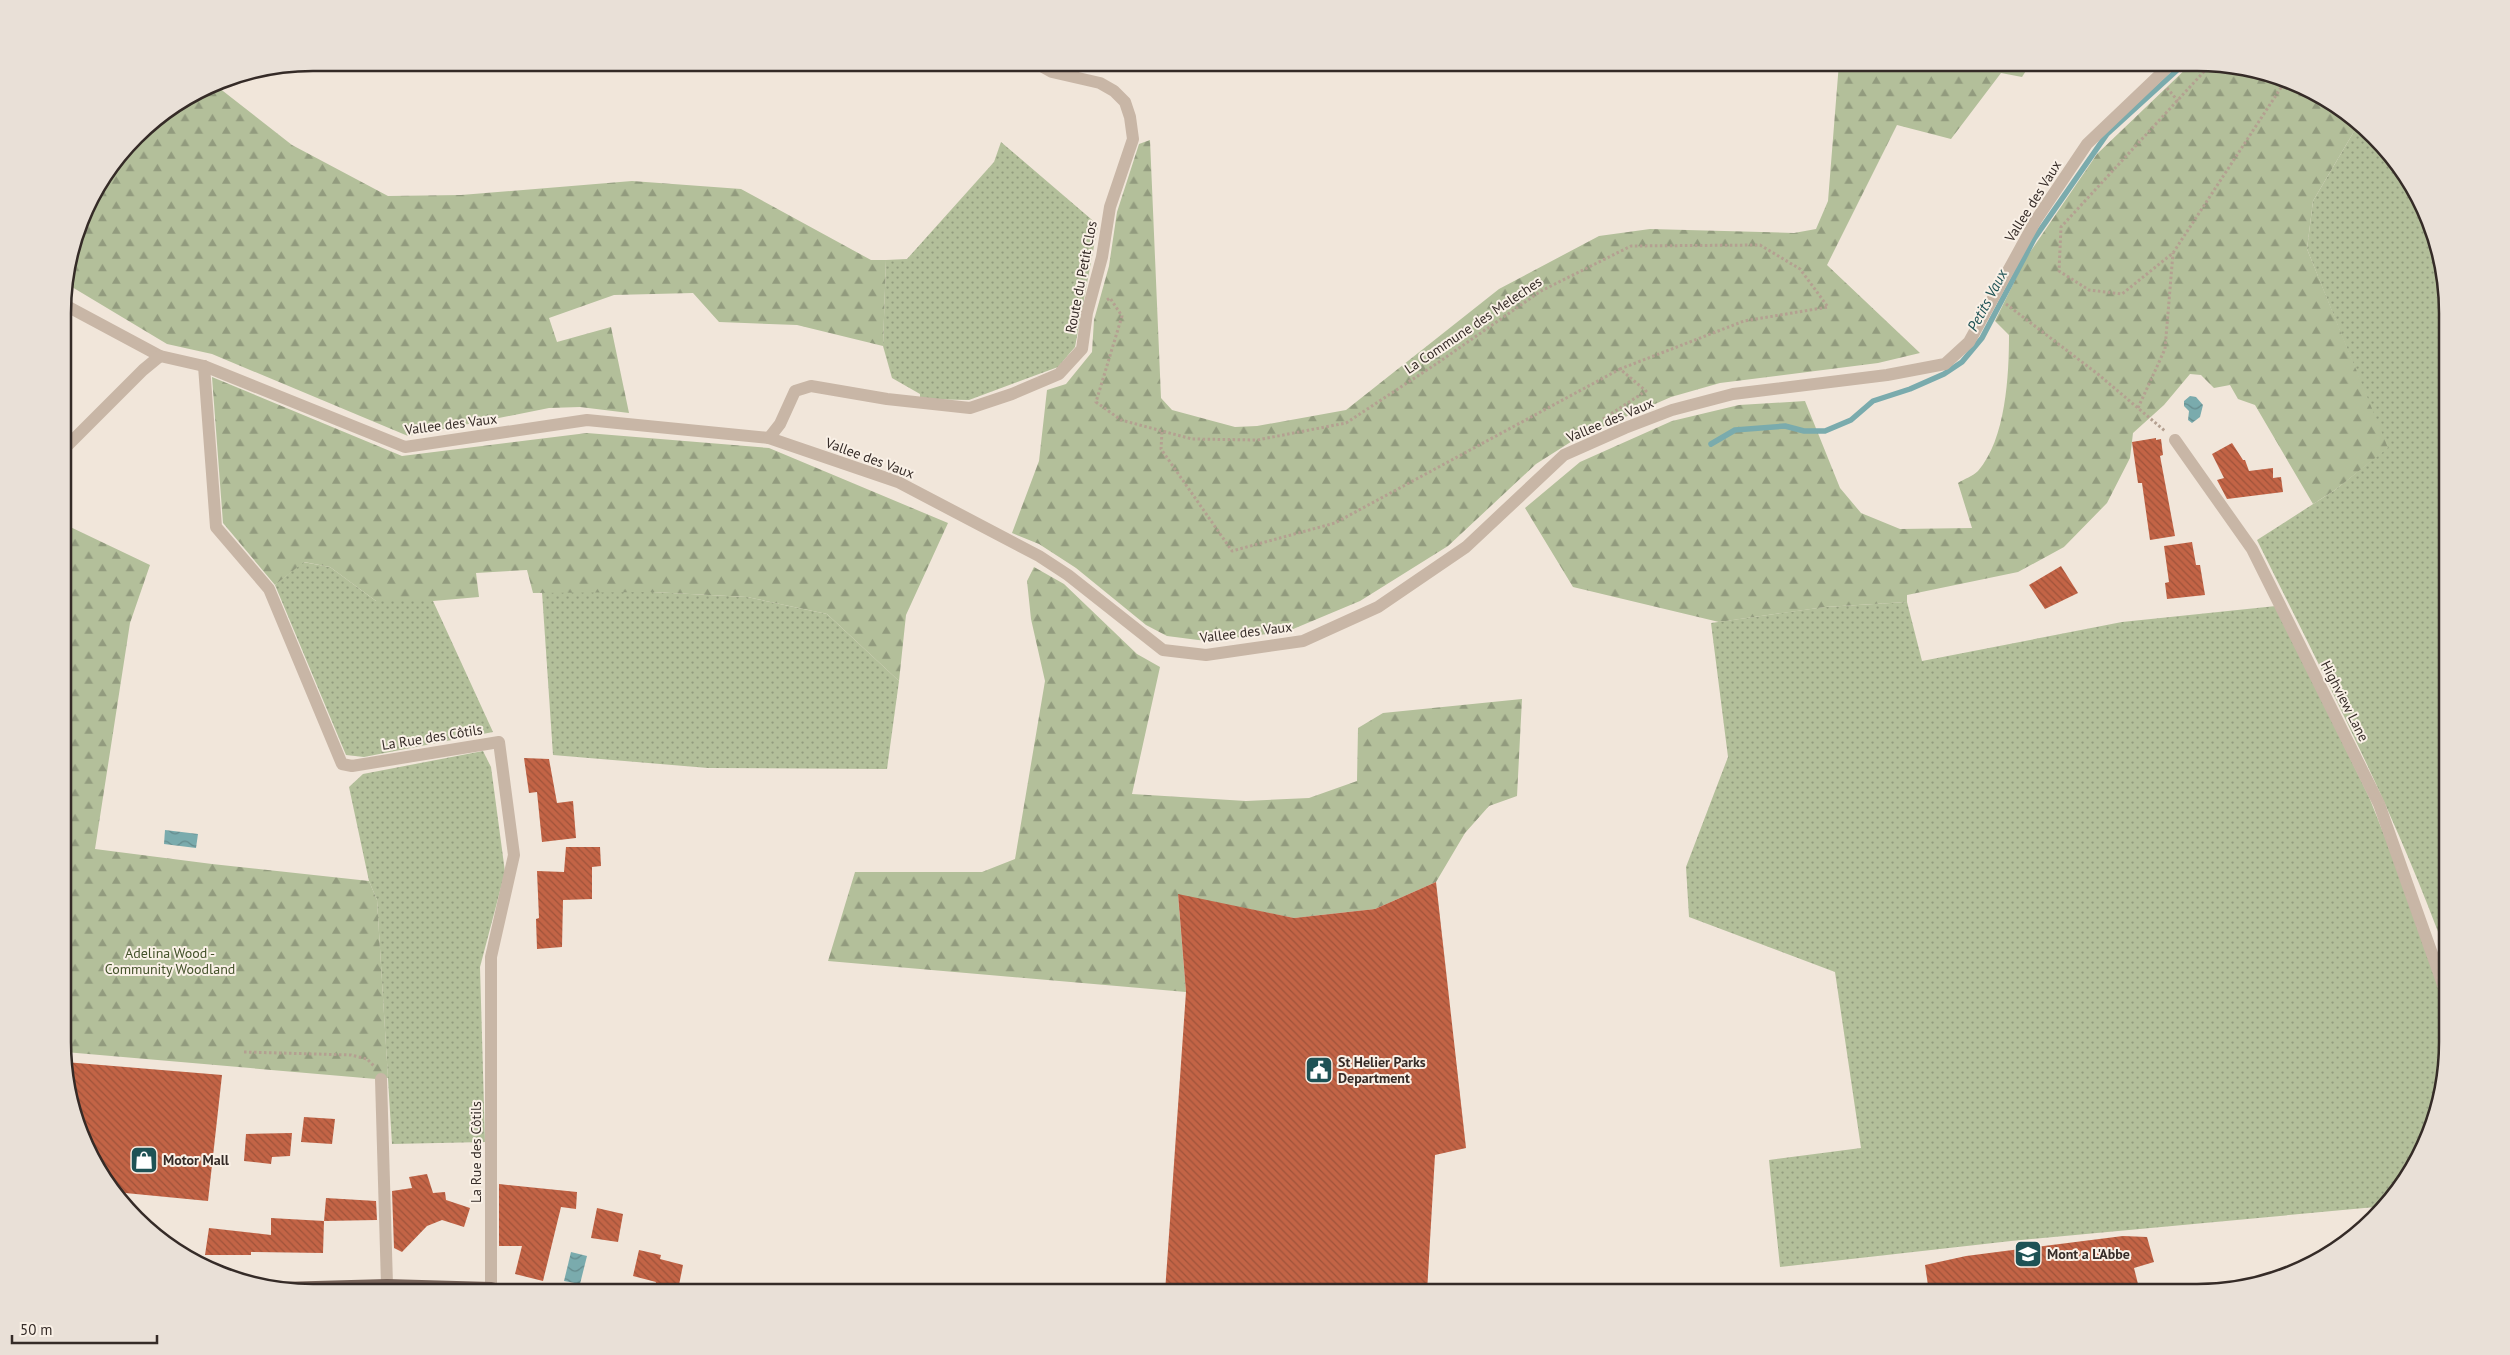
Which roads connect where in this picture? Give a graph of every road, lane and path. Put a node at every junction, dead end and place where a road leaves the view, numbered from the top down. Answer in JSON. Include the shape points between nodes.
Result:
{"nodes":[{"id":1,"x":1050,"y":71,"type":"edge"},
{"id":2,"x":2164,"y":71,"type":"edge"},
{"id":3,"x":2204,"y":72,"type":"edge"},
{"id":4,"x":2281,"y":87,"type":"edge"},
{"id":5,"x":2166,"y":88,"type":"dead end"},
{"id":6,"x":2178,"y":101,"type":"junction"},
{"id":7,"x":2173,"y":253,"type":"junction"},
{"id":8,"x":71,"y":308,"type":"edge"},
{"id":9,"x":2012,"y":308,"type":"dead end"},
{"id":10,"x":1087,"y":313,"type":"junction"},
{"id":11,"x":160,"y":356,"type":"junction"},
{"id":12,"x":204,"y":366,"type":"junction"},
{"id":13,"x":1620,"y":368,"type":"junction"},
{"id":14,"x":2138,"y":408,"type":"junction"},
{"id":15,"x":1625,"y":428,"type":"junction"},
{"id":16,"x":1162,"y":432,"type":"junction"},
{"id":17,"x":769,"y":438,"type":"junction"},
{"id":18,"x":2174,"y":440,"type":"joint"},
{"id":19,"x":71,"y":442,"type":"edge"},
{"id":20,"x":2439,"y":973,"type":"edge"},
{"id":21,"x":244,"y":1052,"type":"dead end"},
{"id":22,"x":381,"y":1078,"type":"joint"},
{"id":23,"x":386,"y":1284,"type":"edge"},
{"id":24,"x":491,"y":1284,"type":"edge"}],
"edges":[{"from":1,"to":10,"type":"street","name":"Route du Petit Clos","via":[[1100,83],[1114,91],[1125,102],[1130,117],[1133,140],[1110,207],[1102,257]]},
{"from":2,"to":15,"type":"street","name":"Vallee des Vaux","via":[[2087,144],[2036,220],[1969,342],[1945,364],[1887,376],[1733,394],[1672,410]]},
{"from":3,"to":6,"type":"path"},
{"from":4,"to":7,"type":"path"},
{"from":5,"to":6,"type":"path"},
{"from":6,"to":7,"type":"path","via":[[2061,227],[2059,271],[2089,290],[2122,294]]},
{"from":7,"to":14,"type":"path","via":[[2165,349]]},
{"from":8,"to":11,"type":"street","name":"Vallee des Vaux"},
{"from":9,"to":14,"type":"path"},
{"from":10,"to":16,"type":"path","name":"La Commune des Meleches","via":[[1110,298],[1122,316],[1096,402],[1121,420]]},
{"from":10,"to":17,"type":"street","name":"Route du Petit Clos","via":[[1082,349],[1059,374],[1012,394],[970,408],[811,386],[795,391],[780,424]]},
{"from":11,"to":12,"type":"street","name":"Vallee des Vaux"},
{"from":11,"to":19,"type":"street"},
{"from":12,"to":17,"type":"street","name":"Vallee des Vaux","via":[[405,447],[587,420]]},
{"from":12,"to":24,"type":"street","name":"La Rue des Côtils","via":[[216,527],[269,589],[342,764],[352,766],[499,742],[514,855],[491,957]]},
{"from":13,"to":15,"type":"path","via":[[1646,391],[1601,420]]},
{"from":13,"to":16,"type":"path","name":"La Commune des Meleches","via":[[1336,522],[1232,551],[1161,449]]},
{"from":13,"to":16,"type":"path","name":"La Commune des Meleches","via":[[1744,321],[1828,307],[1800,269],[1760,245],[1631,246],[1541,291],[1346,423],[1257,440],[1192,438]]},
{"from":14,"to":18,"type":"path"},
{"from":15,"to":17,"type":"street","name":"Vallee des Vaux","via":[[1564,455],[1466,547],[1378,607],[1303,641],[1206,655],[1163,650],[1039,556],[898,482]]},
{"from":18,"to":20,"type":"street","name":"Highview Lane","via":[[2252,549],[2380,804]]},
{"from":21,"to":22,"type":"path","via":[[351,1055],[367,1059]]},
{"from":22,"to":23,"type":"street"}]}
